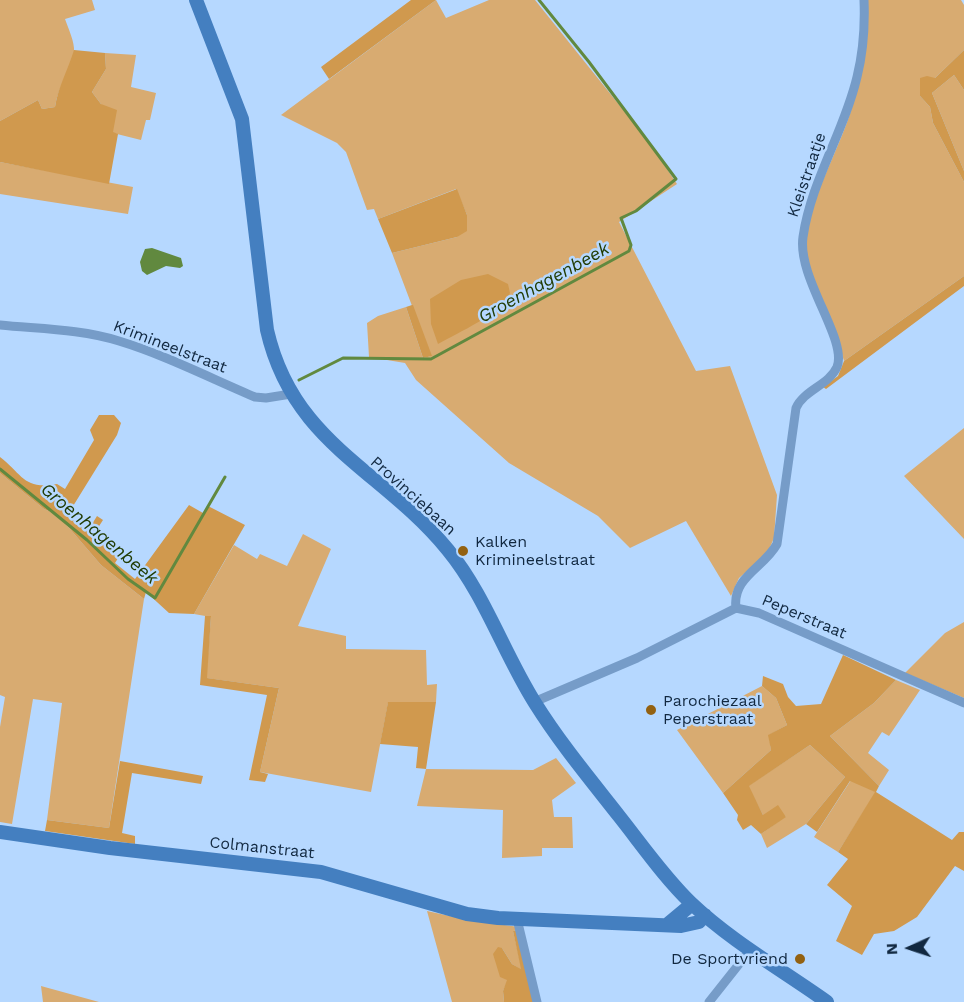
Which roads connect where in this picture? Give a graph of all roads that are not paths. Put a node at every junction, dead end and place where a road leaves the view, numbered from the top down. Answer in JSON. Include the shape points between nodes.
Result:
{"nodes":[{"id":1,"x":196,"y":0,"type":"edge"},
{"id":2,"x":864,"y":0,"type":"edge"},
{"id":3,"x":0,"y":325,"type":"edge"},
{"id":4,"x":291,"y":394,"type":"junction"},
{"id":5,"x":736,"y":608,"type":"junction"},
{"id":6,"x":534,"y":702,"type":"junction"},
{"id":7,"x":964,"y":703,"type":"edge"},
{"id":8,"x":0,"y":832,"type":"edge"},
{"id":9,"x":692,"y":904,"type":"junction"},
{"id":10,"x":705,"y":915,"type":"junction"},
{"id":11,"x":517,"y":919,"type":"junction"},
{"id":12,"x":668,"y":924,"type":"junction"},
{"id":13,"x":751,"y":949,"type":"junction"},
{"id":14,"x":537,"y":1002,"type":"edge"},
{"id":15,"x":709,"y":1002,"type":"edge"},
{"id":16,"x":826,"y":1002,"type":"edge"}],
"edges":[{"from":1,"to":4,"type":"main road","name":"Provinciebaan","via":[[242,119],[267,330],[272,354]]},
{"from":2,"to":5,"type":"street","name":"Kleistraatje","via":[[857,78],[816,189],[802,245],[805,267],[839,360],[833,373],[804,396],[796,408],[777,544],[739,586]]},
{"from":3,"to":4,"type":"street","name":"Krimineelstraat","via":[[108,339],[172,361],[255,397]]},
{"from":4,"to":6,"type":"main road","name":"Provinciebaan","via":[[322,435],[431,531],[458,562]]},
{"from":5,"to":6,"type":"street","name":"Peperstraat","via":[[637,658]]},
{"from":5,"to":7,"type":"street","name":"Peperstraat","via":[[759,614]]},
{"from":6,"to":9,"type":"main road","name":"Provinciebaan","via":[[625,824]]},
{"from":8,"to":11,"type":"main road","name":"Colmanstraat","via":[[321,872],[467,914]]},
{"from":9,"to":10,"type":"main road","name":"Provinciebaan"},
{"from":9,"to":12,"type":"main road"},
{"from":10,"to":12,"type":"main road","name":"Colmanstraat","via":[[699,922]]},
{"from":10,"to":13,"type":"main road","name":"Provinciebaan"},
{"from":11,"to":12,"type":"main road","name":"Colmanstraat"},
{"from":11,"to":14,"type":"street"},
{"from":13,"to":15,"type":"street"},
{"from":13,"to":16,"type":"main road","name":"Provinciebaan"}]}
